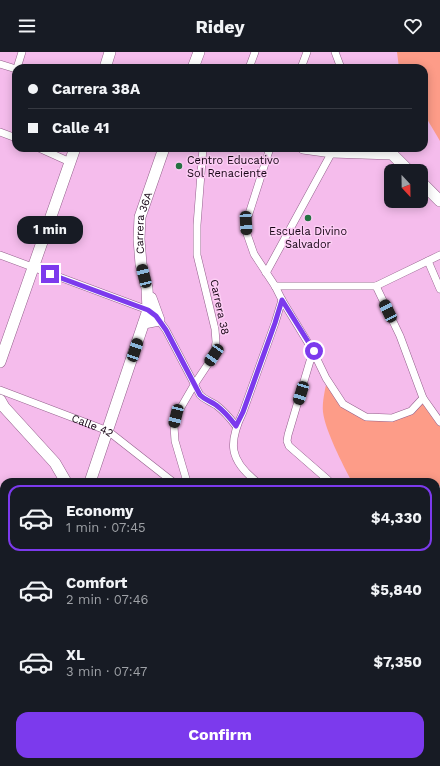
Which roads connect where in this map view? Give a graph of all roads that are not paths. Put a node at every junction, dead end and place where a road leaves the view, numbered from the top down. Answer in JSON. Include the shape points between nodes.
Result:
{"nodes":[{"id":1,"x":22,"y":52,"type":"edge"},
{"id":2,"x":110,"y":52,"type":"edge"},
{"id":3,"x":199,"y":52,"type":"edge"},
{"id":4,"x":255,"y":52,"type":"edge"},
{"id":5,"x":308,"y":52,"type":"edge"},
{"id":6,"x":335,"y":52,"type":"edge"},
{"id":7,"x":0,"y":64,"type":"edge"},
{"id":8,"x":18,"y":64,"type":"edge"},
{"id":9,"x":106,"y":64,"type":"edge"},
{"id":10,"x":194,"y":64,"type":"edge"},
{"id":11,"x":250,"y":64,"type":"edge"},
{"id":12,"x":303,"y":64,"type":"edge"},
{"id":13,"x":340,"y":64,"type":"edge"},
{"id":14,"x":12,"y":67,"type":"edge"},
{"id":15,"x":0,"y":132,"type":"edge"},
{"id":16,"x":12,"y":136,"type":"edge"},
{"id":17,"x":48,"y":152,"type":"edge"},
{"id":18,"x":74,"y":152,"type":"edge"},
{"id":19,"x":163,"y":152,"type":"edge"},
{"id":20,"x":203,"y":152,"type":"edge"},
{"id":21,"x":269,"y":152,"type":"edge"},
{"id":22,"x":332,"y":152,"type":"edge"},
{"id":23,"x":390,"y":152,"type":"edge"},
{"id":24,"x":70,"y":162,"type":"junction"},
{"id":25,"x":402,"y":164,"type":"edge"},
{"id":26,"x":428,"y":189,"type":"edge"},
{"id":27,"x":440,"y":201,"type":"edge"},
{"id":28,"x":0,"y":255,"type":"edge"},
{"id":29,"x":440,"y":255,"type":"edge"},
{"id":30,"x":428,"y":261,"type":"junction"},
{"id":31,"x":34,"y":267,"type":"junction"},
{"id":32,"x":266,"y":273,"type":"junction"},
{"id":33,"x":275,"y":286,"type":"junction"},
{"id":34,"x":376,"y":286,"type":"junction"},
{"id":35,"x":147,"y":288,"type":"junction"},
{"id":36,"x":440,"y":289,"type":"edge"},
{"id":37,"x":282,"y":300,"type":"junction"},
{"id":38,"x":148,"y":310,"type":"junction"},
{"id":39,"x":159,"y":320,"type":"junction"},
{"id":40,"x":144,"y":323,"type":"junction"},
{"id":41,"x":314,"y":351,"type":"junction"},
{"id":42,"x":0,"y":362,"type":"edge"},
{"id":43,"x":194,"y":385,"type":"junction"},
{"id":44,"x":0,"y":390,"type":"edge"},
{"id":45,"x":423,"y":398,"type":"junction"},
{"id":46,"x":0,"y":400,"type":"edge"},
{"id":47,"x":440,"y":422,"type":"edge"},
{"id":48,"x":236,"y":426,"type":"junction"},
{"id":49,"x":108,"y":431,"type":"junction"},
{"id":50,"x":64,"y":478,"type":"edge"},
{"id":51,"x":91,"y":478,"type":"edge"},
{"id":52,"x":168,"y":478,"type":"edge"},
{"id":53,"x":187,"y":478,"type":"edge"},
{"id":54,"x":252,"y":478,"type":"edge"},
{"id":55,"x":326,"y":478,"type":"edge"}],
"edges":[{"from":1,"to":8,"type":"street"},
{"from":2,"to":9,"type":"street"},
{"from":3,"to":10,"type":"street"},
{"from":4,"to":11,"type":"street"},
{"from":5,"to":12,"type":"street"},
{"from":6,"to":13,"type":"street"},
{"from":7,"to":14,"type":"street"},
{"from":15,"to":16,"type":"street"},
{"from":17,"to":24,"type":"street"},
{"from":18,"to":24,"type":"street"},
{"from":19,"to":35,"type":"street","name":"Carrera 36A","via":[[140,217],[141,264]]},
{"from":20,"to":43,"type":"street","name":"Carrera 38","via":[[197,255],[216,342],[214,355]]},
{"from":21,"to":32,"type":"street","via":[[246,223],[254,254]]},
{"from":22,"to":32,"type":"street"},
{"from":23,"to":25,"type":"street"},
{"from":24,"to":31,"type":"street"},
{"from":26,"to":27,"type":"street"},
{"from":28,"to":31,"type":"street"},
{"from":29,"to":30,"type":"street"},
{"from":30,"to":34,"type":"street"},
{"from":30,"to":36,"type":"street"},
{"from":31,"to":38,"type":"street"},
{"from":31,"to":42,"type":"street"},
{"from":32,"to":33,"type":"street"},
{"from":33,"to":34,"type":"street"},
{"from":33,"to":37,"type":"street"},
{"from":34,"to":45,"type":"street","via":[[400,336]]},
{"from":35,"to":38,"type":"street","name":"Carrera 36A"},
{"from":35,"to":39,"type":"street"},
{"from":37,"to":41,"type":"street"},
{"from":37,"to":48,"type":"street"},
{"from":38,"to":39,"type":"street"},
{"from":38,"to":40,"type":"street","name":"Carrera 36A"},
{"from":39,"to":40,"type":"street"},
{"from":39,"to":43,"type":"street"},
{"from":40,"to":49,"type":"street","name":"Carrera 36A"},
{"from":41,"to":45,"type":"street","via":[[326,378],[343,404],[366,417],[392,418],[411,411]]},
{"from":41,"to":55,"type":"street","via":[[287,441],[289,446]]},
{"from":43,"to":48,"type":"street","via":[[206,401],[225,412]]},
{"from":43,"to":53,"type":"street","name":"Carrera 38","via":[[176,416],[174,426],[175,441]]},
{"from":44,"to":49,"type":"street","name":"Calle 42"},
{"from":45,"to":47,"type":"street"},
{"from":46,"to":50,"type":"street","via":[[55,463]]},
{"from":48,"to":54,"type":"street","via":[[233,446],[235,456],[238,464]]},
{"from":49,"to":51,"type":"street","name":"Carrera 36A"},
{"from":49,"to":52,"type":"street","name":"Calle 42"}]}
